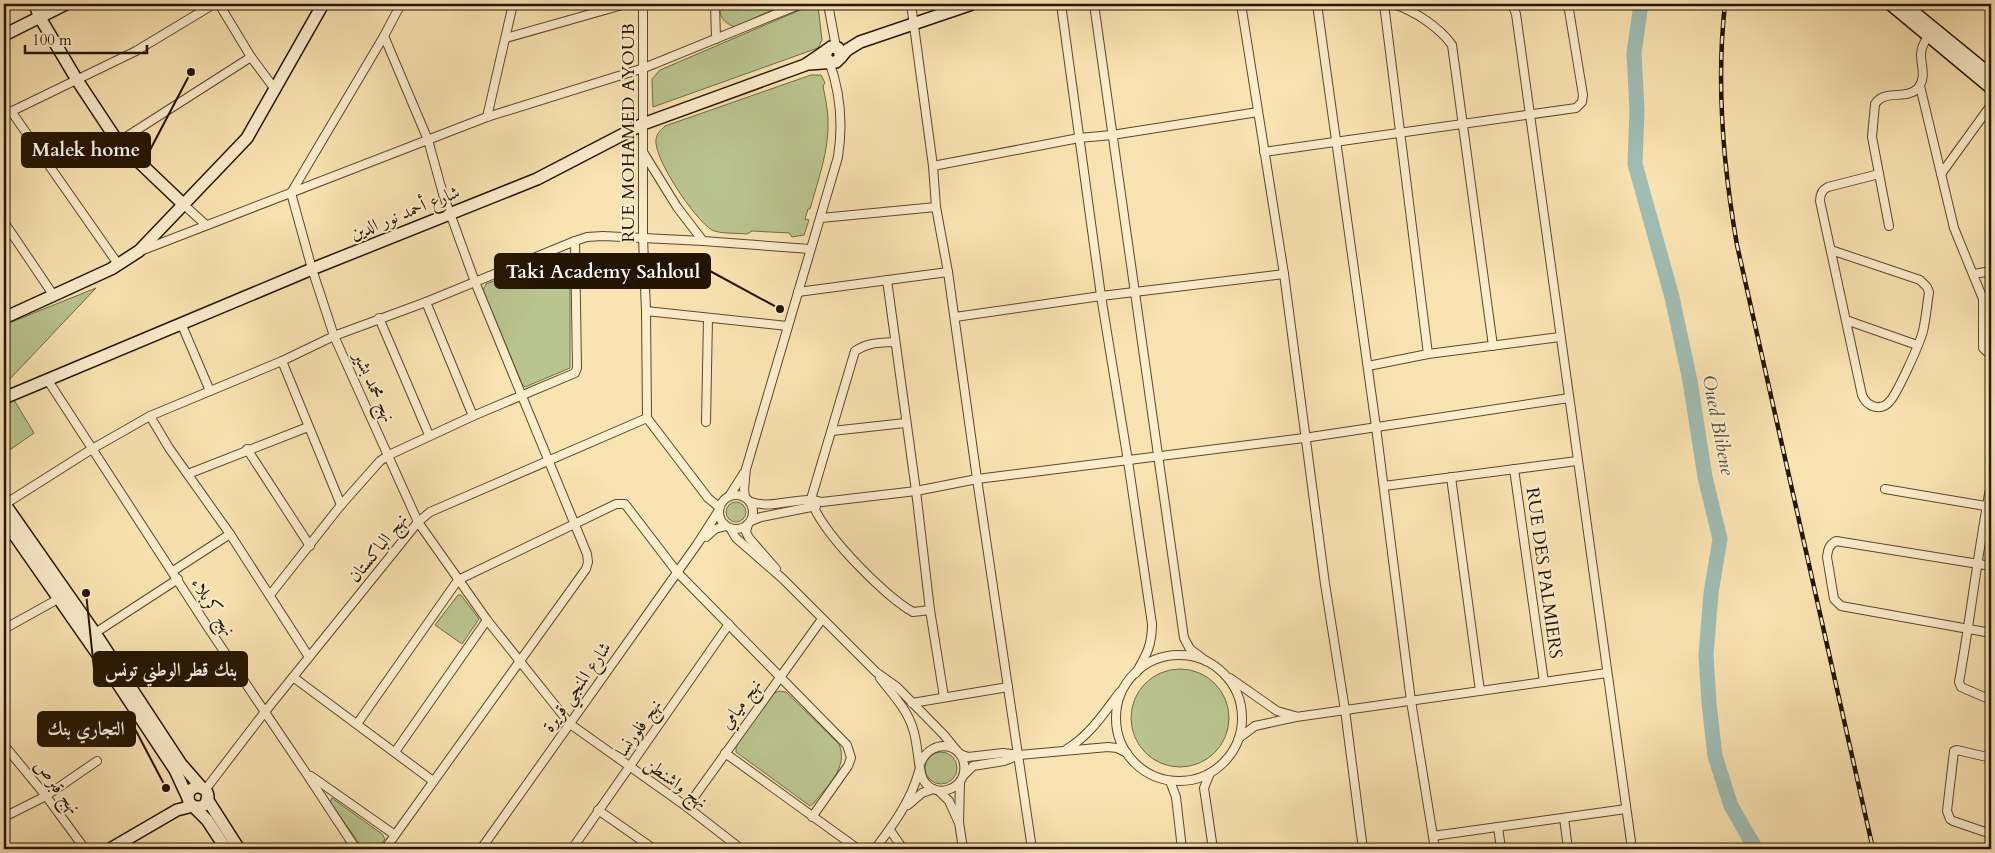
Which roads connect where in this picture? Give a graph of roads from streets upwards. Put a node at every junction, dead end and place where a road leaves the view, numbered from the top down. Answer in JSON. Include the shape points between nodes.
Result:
{"nodes":[{"id":1,"x":35,"y":4,"type":"edge"},
{"id":2,"x":66,"y":4,"type":"edge"},
{"id":3,"x":214,"y":4,"type":"edge"},
{"id":4,"x":220,"y":4,"type":"edge"},
{"id":5,"x":323,"y":4,"type":"edge"},
{"id":6,"x":401,"y":4,"type":"edge"},
{"id":7,"x":513,"y":4,"type":"edge"},
{"id":8,"x":626,"y":4,"type":"edge"},
{"id":9,"x":643,"y":4,"type":"edge"},
{"id":10,"x":715,"y":4,"type":"edge"},
{"id":11,"x":801,"y":4,"type":"edge"},
{"id":12,"x":828,"y":4,"type":"edge"},
{"id":13,"x":911,"y":4,"type":"edge"},
{"id":14,"x":972,"y":4,"type":"edge"},
{"id":15,"x":1061,"y":4,"type":"edge"},
{"id":16,"x":1094,"y":4,"type":"edge"},
{"id":17,"x":1241,"y":4,"type":"edge"},
{"id":18,"x":1317,"y":4,"type":"edge"},
{"id":19,"x":1384,"y":4,"type":"edge"},
{"id":20,"x":1393,"y":4,"type":"edge"},
{"id":21,"x":1512,"y":4,"type":"edge"},
{"id":22,"x":1568,"y":4,"type":"edge"},
{"id":23,"x":1890,"y":4,"type":"edge"},
{"id":24,"x":1904,"y":4,"type":"edge"},
{"id":25,"x":39,"y":16,"type":"junction"},
{"id":26,"x":914,"y":24,"type":"junction"},
{"id":27,"x":4,"y":35,"type":"edge"},
{"id":28,"x":384,"y":36,"type":"junction"},
{"id":29,"x":1928,"y":36,"type":"junction"},
{"id":30,"x":506,"y":38,"type":"junction"},
{"id":31,"x":716,"y":39,"type":"junction"},
{"id":32,"x":833,"y":54,"type":"junction"},
{"id":33,"x":250,"y":57,"type":"junction"},
{"id":34,"x":644,"y":68,"type":"junction"},
{"id":35,"x":1991,"y":75,"type":"edge"},
{"id":36,"x":77,"y":80,"type":"junction"},
{"id":37,"x":835,"y":81,"type":"junction"},
{"id":38,"x":1920,"y":86,"type":"junction"},
{"id":39,"x":274,"y":88,"type":"junction"},
{"id":40,"x":1991,"y":88,"type":"edge"},
{"id":41,"x":1991,"y":105,"type":"edge"},
{"id":42,"x":1258,"y":112,"type":"junction"},
{"id":43,"x":7,"y":113,"type":"edge"},
{"id":44,"x":1530,"y":115,"type":"junction"},
{"id":45,"x":487,"y":117,"type":"junction"},
{"id":46,"x":643,"y":124,"type":"junction"},
{"id":47,"x":1463,"y":124,"type":"junction"},
{"id":48,"x":1400,"y":133,"type":"junction"},
{"id":49,"x":1112,"y":135,"type":"junction"},
{"id":50,"x":1079,"y":138,"type":"junction"},
{"id":51,"x":428,"y":140,"type":"junction"},
{"id":52,"x":118,"y":142,"type":"junction"},
{"id":53,"x":1336,"y":142,"type":"junction"},
{"id":54,"x":643,"y":152,"type":"junction"},
{"id":55,"x":1264,"y":152,"type":"junction"},
{"id":56,"x":933,"y":166,"type":"junction"},
{"id":57,"x":1879,"y":174,"type":"junction"},
{"id":58,"x":1941,"y":174,"type":"junction"},
{"id":59,"x":291,"y":193,"type":"junction"},
{"id":60,"x":183,"y":204,"type":"junction"},
{"id":61,"x":936,"y":207,"type":"junction"},
{"id":62,"x":451,"y":214,"type":"junction"},
{"id":63,"x":821,"y":218,"type":"junction"},
{"id":64,"x":4,"y":222,"type":"edge"},
{"id":65,"x":206,"y":225,"type":"junction"},
{"id":66,"x":1889,"y":226,"type":"dead end"},
{"id":67,"x":643,"y":238,"type":"junction"},
{"id":68,"x":575,"y":241,"type":"junction"},
{"id":69,"x":703,"y":241,"type":"junction"},
{"id":70,"x":810,"y":248,"type":"junction"},
{"id":71,"x":1831,"y":250,"type":"junction"},
{"id":72,"x":139,"y":251,"type":"junction"},
{"id":73,"x":118,"y":264,"type":"junction"},
{"id":74,"x":312,"y":269,"type":"junction"},
{"id":75,"x":948,"y":272,"type":"junction"},
{"id":76,"x":1991,"y":272,"type":"edge"},
{"id":77,"x":1284,"y":274,"type":"junction"},
{"id":78,"x":1974,"y":274,"type":"junction"},
{"id":79,"x":887,"y":280,"type":"junction"},
{"id":80,"x":475,"y":282,"type":"junction"},
{"id":81,"x":798,"y":292,"type":"junction"},
{"id":82,"x":1135,"y":293,"type":"junction"},
{"id":83,"x":54,"y":296,"type":"junction"},
{"id":84,"x":1100,"y":296,"type":"junction"},
{"id":85,"x":426,"y":302,"type":"junction"},
{"id":86,"x":646,"y":311,"type":"junction"},
{"id":87,"x":955,"y":317,"type":"junction"},
{"id":88,"x":4,"y":318,"type":"edge"},
{"id":89,"x":379,"y":318,"type":"junction"},
{"id":90,"x":708,"y":318,"type":"junction"},
{"id":91,"x":1846,"y":320,"type":"junction"},
{"id":92,"x":181,"y":323,"type":"junction"},
{"id":93,"x":787,"y":326,"type":"junction"},
{"id":94,"x":334,"y":336,"type":"junction"},
{"id":95,"x":1560,"y":337,"type":"junction"},
{"id":96,"x":894,"y":342,"type":"junction"},
{"id":97,"x":1917,"y":345,"type":"junction"},
{"id":98,"x":1492,"y":346,"type":"junction"},
{"id":99,"x":1991,"y":351,"type":"edge"},
{"id":100,"x":1428,"y":354,"type":"junction"},
{"id":101,"x":282,"y":361,"type":"junction"},
{"id":102,"x":1368,"y":366,"type":"junction"},
{"id":103,"x":48,"y":379,"type":"junction"},
{"id":104,"x":210,"y":391,"type":"junction"},
{"id":105,"x":4,"y":392,"type":"edge"},
{"id":106,"x":18,"y":392,"type":"junction"},
{"id":107,"x":522,"y":396,"type":"junction"},
{"id":108,"x":4,"y":398,"type":"edge"},
{"id":109,"x":1569,"y":398,"type":"junction"},
{"id":110,"x":150,"y":416,"type":"junction"},
{"id":111,"x":473,"y":416,"type":"junction"},
{"id":112,"x":647,"y":418,"type":"junction"},
{"id":113,"x":706,"y":422,"type":"dead end"},
{"id":114,"x":905,"y":423,"type":"junction"},
{"id":115,"x":308,"y":426,"type":"junction"},
{"id":116,"x":1376,"y":427,"type":"junction"},
{"id":117,"x":832,"y":431,"type":"junction"},
{"id":118,"x":429,"y":435,"type":"junction"},
{"id":119,"x":1304,"y":438,"type":"junction"},
{"id":120,"x":92,"y":449,"type":"junction"},
{"id":121,"x":247,"y":449,"type":"junction"},
{"id":122,"x":388,"y":455,"type":"junction"},
{"id":123,"x":1158,"y":456,"type":"junction"},
{"id":124,"x":1128,"y":461,"type":"junction"},
{"id":125,"x":1578,"y":461,"type":"junction"},
{"id":126,"x":550,"y":462,"type":"junction"},
{"id":127,"x":746,"y":469,"type":"junction"},
{"id":128,"x":1514,"y":469,"type":"junction"},
{"id":129,"x":188,"y":474,"type":"junction"},
{"id":130,"x":1450,"y":477,"type":"junction"},
{"id":131,"x":977,"y":480,"type":"junction"},
{"id":132,"x":1991,"y":484,"type":"edge"},
{"id":133,"x":1384,"y":486,"type":"junction"},
{"id":134,"x":1885,"y":489,"type":"dead end"},
{"id":135,"x":916,"y":491,"type":"junction"},
{"id":136,"x":730,"y":495,"type":"junction"},
{"id":137,"x":811,"y":498,"type":"junction"},
{"id":138,"x":748,"y":499,"type":"junction"},
{"id":139,"x":822,"y":502,"type":"junction"},
{"id":140,"x":4,"y":504,"type":"edge"},
{"id":141,"x":341,"y":506,"type":"junction"},
{"id":142,"x":1989,"y":506,"type":"edge"},
{"id":143,"x":814,"y":508,"type":"junction"},
{"id":144,"x":719,"y":509,"type":"junction"},
{"id":145,"x":4,"y":520,"type":"edge"},
{"id":146,"x":418,"y":522,"type":"junction"},
{"id":147,"x":749,"y":523,"type":"junction"},
{"id":148,"x":574,"y":525,"type":"junction"},
{"id":149,"x":728,"y":527,"type":"junction"},
{"id":150,"x":230,"y":534,"type":"junction"},
{"id":151,"x":698,"y":543,"type":"junction"},
{"id":152,"x":310,"y":546,"type":"junction"},
{"id":153,"x":1977,"y":563,"type":"junction"},
{"id":154,"x":1991,"y":566,"type":"edge"},
{"id":155,"x":172,"y":572,"type":"junction"},
{"id":156,"x":677,"y":572,"type":"junction"},
{"id":157,"x":178,"y":579,"type":"junction"},
{"id":158,"x":783,"y":579,"type":"junction"},
{"id":159,"x":458,"y":580,"type":"junction"},
{"id":160,"x":270,"y":595,"type":"junction"},
{"id":161,"x":58,"y":599,"type":"junction"},
{"id":162,"x":930,"y":610,"type":"junction"},
{"id":163,"x":822,"y":619,"type":"junction"},
{"id":164,"x":487,"y":620,"type":"junction"},
{"id":165,"x":729,"y":624,"type":"junction"},
{"id":166,"x":4,"y":629,"type":"edge"},
{"id":167,"x":1969,"y":629,"type":"junction"},
{"id":168,"x":1991,"y":633,"type":"edge"},
{"id":169,"x":95,"y":634,"type":"junction"},
{"id":170,"x":309,"y":657,"type":"junction"},
{"id":171,"x":520,"y":661,"type":"junction"},
{"id":172,"x":1206,"y":661,"type":"junction"},
{"id":173,"x":876,"y":672,"type":"junction"},
{"id":174,"x":1136,"y":673,"type":"junction"},
{"id":175,"x":1607,"y":673,"type":"junction"},
{"id":176,"x":1224,"y":674,"type":"junction"},
{"id":177,"x":293,"y":677,"type":"junction"},
{"id":178,"x":779,"y":677,"type":"junction"},
{"id":179,"x":1544,"y":682,"type":"junction"},
{"id":180,"x":1126,"y":685,"type":"junction"},
{"id":181,"x":1008,"y":687,"type":"junction"},
{"id":182,"x":1480,"y":691,"type":"junction"},
{"id":183,"x":944,"y":697,"type":"junction"},
{"id":184,"x":1991,"y":700,"type":"edge"},
{"id":185,"x":1411,"y":701,"type":"junction"},
{"id":186,"x":912,"y":703,"type":"junction"},
{"id":187,"x":1345,"y":710,"type":"junction"},
{"id":188,"x":264,"y":713,"type":"junction"},
{"id":189,"x":1296,"y":717,"type":"junction"},
{"id":190,"x":357,"y":724,"type":"junction"},
{"id":191,"x":570,"y":724,"type":"junction"},
{"id":192,"x":1239,"y":738,"type":"junction"},
{"id":193,"x":4,"y":745,"type":"edge"},
{"id":194,"x":1065,"y":749,"type":"junction"},
{"id":195,"x":395,"y":752,"type":"junction"},
{"id":196,"x":725,"y":753,"type":"junction"},
{"id":197,"x":958,"y":753,"type":"junction"},
{"id":198,"x":1127,"y":753,"type":"junction"},
{"id":199,"x":1019,"y":755,"type":"junction"},
{"id":200,"x":1991,"y":758,"type":"edge"},
{"id":201,"x":97,"y":761,"type":"dead end"},
{"id":202,"x":920,"y":766,"type":"junction"},
{"id":203,"x":629,"y":768,"type":"junction"},
{"id":204,"x":306,"y":772,"type":"junction"},
{"id":205,"x":1210,"y":773,"type":"junction"},
{"id":206,"x":962,"y":778,"type":"junction"},
{"id":207,"x":1170,"y":781,"type":"junction"},
{"id":208,"x":433,"y":782,"type":"junction"},
{"id":209,"x":936,"y":790,"type":"junction"},
{"id":210,"x":205,"y":793,"type":"junction"},
{"id":211,"x":46,"y":796,"type":"junction"},
{"id":212,"x":190,"y":802,"type":"junction"},
{"id":213,"x":686,"y":808,"type":"junction"},
{"id":214,"x":904,"y":808,"type":"junction"},
{"id":215,"x":1626,"y":809,"type":"junction"},
{"id":216,"x":598,"y":810,"type":"junction"},
{"id":217,"x":812,"y":816,"type":"junction"},
{"id":218,"x":4,"y":817,"type":"edge"},
{"id":219,"x":1564,"y":818,"type":"junction"},
{"id":220,"x":958,"y":822,"type":"junction"},
{"id":221,"x":1498,"y":827,"type":"junction"},
{"id":222,"x":890,"y":830,"type":"junction"},
{"id":223,"x":1991,"y":834,"type":"edge"},
{"id":224,"x":395,"y":835,"type":"junction"},
{"id":225,"x":1433,"y":836,"type":"junction"},
{"id":226,"x":730,"y":846,"type":"edge"},
{"id":227,"x":484,"y":848,"type":"edge"},
{"id":228,"x":85,"y":849,"type":"edge"},
{"id":229,"x":110,"y":849,"type":"edge"},
{"id":230,"x":226,"y":849,"type":"edge"},
{"id":231,"x":240,"y":849,"type":"edge"},
{"id":232,"x":356,"y":849,"type":"edge"},
{"id":233,"x":385,"y":849,"type":"edge"},
{"id":234,"x":572,"y":849,"type":"edge"},
{"id":235,"x":654,"y":849,"type":"edge"},
{"id":236,"x":740,"y":849,"type":"edge"},
{"id":237,"x":858,"y":849,"type":"edge"},
{"id":238,"x":875,"y":849,"type":"edge"},
{"id":239,"x":903,"y":849,"type":"edge"},
{"id":240,"x":963,"y":849,"type":"edge"},
{"id":241,"x":1032,"y":849,"type":"edge"},
{"id":242,"x":1182,"y":849,"type":"edge"},
{"id":243,"x":1213,"y":849,"type":"edge"},
{"id":244,"x":1363,"y":849,"type":"edge"},
{"id":245,"x":1435,"y":849,"type":"edge"},
{"id":246,"x":1501,"y":849,"type":"edge"},
{"id":247,"x":1568,"y":849,"type":"edge"},
{"id":248,"x":1632,"y":849,"type":"edge"}],
"edges":[{"from":1,"to":25,"type":"street"},
{"from":2,"to":25,"type":"street"},
{"from":3,"to":36,"type":"street","via":[[136,51]]},
{"from":4,"to":33,"type":"street"},
{"from":5,"to":39,"type":"street"},
{"from":6,"to":28,"type":"street"},
{"from":7,"to":30,"type":"street"},
{"from":8,"to":30,"type":"street"},
{"from":9,"to":34,"type":"street","name":"RUE MOHAMED AYOUB"},
{"from":10,"to":31,"type":"street"},
{"from":11,"to":31,"type":"street"},
{"from":12,"to":32,"type":"street"},
{"from":13,"to":26,"type":"street"},
{"from":14,"to":26,"type":"street","name":"شارع أحمد نور الدين"},
{"from":15,"to":50,"type":"street"},
{"from":16,"to":49,"type":"street"},
{"from":17,"to":42,"type":"street"},
{"from":18,"to":53,"type":"street"},
{"from":19,"to":48,"type":"street"},
{"from":20,"to":47,"type":"street","via":[[1426,21],[1445,35],[1452,45]]},
{"from":21,"to":44,"type":"street"},
{"from":22,"to":44,"type":"street","via":[[1582,102],[1573,109]]},
{"from":23,"to":29,"type":"street"},
{"from":24,"to":35,"type":"street"},
{"from":25,"to":27,"type":"street"},
{"from":25,"to":36,"type":"street"},
{"from":26,"to":32,"type":"street","name":"شارع أحمد نور الدين"},
{"from":26,"to":56,"type":"street"},
{"from":28,"to":51,"type":"street"},
{"from":28,"to":59,"type":"street"},
{"from":29,"to":38,"type":"street","via":[[1922,47]]},
{"from":29,"to":40,"type":"street"},
{"from":30,"to":45,"type":"street"},
{"from":31,"to":34,"type":"street"},
{"from":32,"to":37,"type":"street"},
{"from":32,"to":37,"type":"street"},
{"from":32,"to":46,"type":"street","name":"شارع أحمد نور الدين"},
{"from":33,"to":39,"type":"street"},
{"from":33,"to":52,"type":"street"},
{"from":34,"to":45,"type":"street"},
{"from":34,"to":46,"type":"street","name":"RUE MOHAMED AYOUB"},
{"from":36,"to":43,"type":"street"},
{"from":36,"to":52,"type":"street"},
{"from":37,"to":63,"type":"street","via":[[841,138]]},
{"from":38,"to":57,"type":"street","via":[[1912,93],[1882,97],[1875,104],[1872,137]]},
{"from":38,"to":58,"type":"street"},
{"from":39,"to":60,"type":"street","via":[[247,138]]},
{"from":41,"to":58,"type":"street"},
{"from":42,"to":49,"type":"street"},
{"from":42,"to":55,"type":"street"},
{"from":43,"to":73,"type":"street"},
{"from":44,"to":47,"type":"street"},
{"from":44,"to":95,"type":"street"},
{"from":45,"to":51,"type":"street"},
{"from":46,"to":54,"type":"street","name":"RUE MOHAMED AYOUB"},
{"from":46,"to":62,"type":"street","name":"شارع أحمد نور الدين","via":[[537,179]]},
{"from":47,"to":48,"type":"street"},
{"from":47,"to":98,"type":"street"},
{"from":48,"to":53,"type":"street"},
{"from":48,"to":100,"type":"street"},
{"from":49,"to":50,"type":"street"},
{"from":49,"to":82,"type":"street"},
{"from":50,"to":56,"type":"street"},
{"from":50,"to":84,"type":"street"},
{"from":51,"to":59,"type":"street"},
{"from":51,"to":62,"type":"street"},
{"from":52,"to":60,"type":"street"},
{"from":53,"to":55,"type":"street"},
{"from":53,"to":102,"type":"street"},
{"from":54,"to":67,"type":"street","name":"RUE MOHAMED AYOUB"},
{"from":54,"to":69,"type":"street","via":[[677,207]]},
{"from":55,"to":77,"type":"street"},
{"from":56,"to":61,"type":"street"},
{"from":57,"to":66,"type":"street"},
{"from":57,"to":71,"type":"street","via":[[1824,189],[1820,195]]},
{"from":58,"to":78,"type":"street","via":[[1954,228]]},
{"from":59,"to":65,"type":"street"},
{"from":59,"to":74,"type":"street","name":"نهج محمد بشير"},
{"from":60,"to":65,"type":"street"},
{"from":60,"to":72,"type":"street"},
{"from":61,"to":63,"type":"street"},
{"from":61,"to":75,"type":"street"},
{"from":62,"to":74,"type":"street","name":"شارع أحمد نور الدين"},
{"from":62,"to":80,"type":"street"},
{"from":63,"to":70,"type":"street"},
{"from":64,"to":83,"type":"street"},
{"from":65,"to":72,"type":"street"},
{"from":67,"to":68,"type":"street","via":[[595,237]]},
{"from":67,"to":69,"type":"street"},
{"from":67,"to":86,"type":"street","name":"RUE MOHAMED AYOUB"},
{"from":68,"to":80,"type":"street"},
{"from":68,"to":107,"type":"street","via":[[577,368],[572,375]]},
{"from":69,"to":70,"type":"street"},
{"from":70,"to":81,"type":"street"},
{"from":71,"to":91,"type":"street"},
{"from":71,"to":97,"type":"street","via":[[1924,283],[1928,292],[1923,331]]},
{"from":72,"to":73,"type":"street"},
{"from":73,"to":83,"type":"street"},
{"from":74,"to":92,"type":"street","name":"شارع أحمد نور الدين"},
{"from":74,"to":94,"type":"street","name":"نهج محمد بشير"},
{"from":75,"to":79,"type":"street"},
{"from":75,"to":87,"type":"street"},
{"from":76,"to":78,"type":"street"},
{"from":77,"to":82,"type":"street"},
{"from":77,"to":119,"type":"street"},
{"from":78,"to":99,"type":"street","via":[[1984,299],[1983,348]]},
{"from":79,"to":81,"type":"street"},
{"from":79,"to":96,"type":"street"},
{"from":80,"to":85,"type":"street"},
{"from":80,"to":107,"type":"street"},
{"from":81,"to":93,"type":"street"},
{"from":82,"to":84,"type":"street"},
{"from":82,"to":123,"type":"street"},
{"from":83,"to":88,"type":"street"},
{"from":84,"to":87,"type":"street"},
{"from":84,"to":124,"type":"street"},
{"from":85,"to":89,"type":"street"},
{"from":85,"to":111,"type":"street"},
{"from":86,"to":90,"type":"street"},
{"from":86,"to":112,"type":"street","name":"RUE MOHAMED AYOUB"},
{"from":87,"to":131,"type":"street"},
{"from":89,"to":94,"type":"street"},
{"from":89,"to":118,"type":"street"},
{"from":90,"to":93,"type":"street"},
{"from":90,"to":113,"type":"street"},
{"from":91,"to":97,"type":"street"},
{"from":91,"to":97,"type":"street","via":[[1862,395],[1871,406],[1889,403]]},
{"from":92,"to":103,"type":"street","name":"شارع أحمد نور الدين"},
{"from":92,"to":104,"type":"street"},
{"from":93,"to":127,"type":"street"},
{"from":94,"to":101,"type":"street"},
{"from":94,"to":122,"type":"street","name":"نهج محمد بشير"},
{"from":95,"to":98,"type":"street"},
{"from":95,"to":109,"type":"street"},
{"from":96,"to":114,"type":"street"},
{"from":96,"to":117,"type":"street","via":[[872,343],[855,351]]},
{"from":98,"to":100,"type":"street"},
{"from":100,"to":102,"type":"street"},
{"from":101,"to":104,"type":"street"},
{"from":101,"to":115,"type":"street"},
{"from":102,"to":116,"type":"street"},
{"from":103,"to":106,"type":"street","name":"شارع أحمد نور الدين"},
{"from":103,"to":120,"type":"street","name":"نهج كربلاء"},
{"from":104,"to":110,"type":"street"},
{"from":105,"to":106,"type":"street","name":"شارع أحمد نور الدين"},
{"from":106,"to":108,"type":"street","name":"شارع أحمد نور الدين"},
{"from":107,"to":111,"type":"street"},
{"from":107,"to":126,"type":"street"},
{"from":109,"to":116,"type":"street"},
{"from":109,"to":125,"type":"street"},
{"from":110,"to":120,"type":"street"},
{"from":110,"to":129,"type":"street"},
{"from":111,"to":118,"type":"street"},
{"from":112,"to":126,"type":"street","name":"نهج الباكستان"},
{"from":112,"to":144,"type":"street"},
{"from":114,"to":117,"type":"street"},
{"from":114,"to":135,"type":"street"},
{"from":115,"to":121,"type":"street"},
{"from":115,"to":141,"type":"street"},
{"from":116,"to":119,"type":"street"},
{"from":116,"to":133,"type":"street"},
{"from":117,"to":137,"type":"street"},
{"from":118,"to":122,"type":"street"},
{"from":119,"to":123,"type":"street"},
{"from":119,"to":187,"type":"street"},
{"from":120,"to":140,"type":"street"},
{"from":120,"to":155,"type":"street","name":"نهج كربلاء"},
{"from":121,"to":129,"type":"street"},
{"from":121,"to":152,"type":"street"},
{"from":122,"to":141,"type":"street"},
{"from":122,"to":146,"type":"street","name":"نهج محمد بشير"},
{"from":123,"to":124,"type":"street"},
{"from":123,"to":172,"type":"street","via":[[1184,638],[1190,649]]},
{"from":124,"to":131,"type":"street"},
{"from":124,"to":174,"type":"street","via":[[1152,624],[1152,642]]},
{"from":125,"to":128,"type":"street"},
{"from":125,"to":175,"type":"street"},
{"from":126,"to":146,"type":"street","name":"نهج الباكستان","via":[[430,512]]},
{"from":126,"to":148,"type":"street"},
{"from":127,"to":136,"type":"street"},
{"from":127,"to":138,"type":"street","via":[[744,489]]},
{"from":128,"to":130,"type":"street"},
{"from":128,"to":179,"type":"street","name":"RUE DES PALMIERS"},
{"from":129,"to":150,"type":"street"},
{"from":130,"to":133,"type":"street"},
{"from":130,"to":182,"type":"street"},
{"from":131,"to":135,"type":"street"},
{"from":131,"to":181,"type":"street"},
{"from":132,"to":142,"type":"street"},
{"from":133,"to":185,"type":"street"},
{"from":134,"to":142,"type":"street"},
{"from":135,"to":139,"type":"street"},
{"from":135,"to":162,"type":"street"},
{"from":136,"to":138,"type":"street"},
{"from":136,"to":144,"type":"street"},
{"from":137,"to":138,"type":"street","via":[[769,505]]},
{"from":137,"to":139,"type":"street"},
{"from":137,"to":143,"type":"street"},
{"from":138,"to":147,"type":"street","via":[[754,512]]},
{"from":139,"to":143,"type":"street"},
{"from":140,"to":169,"type":"street"},
{"from":141,"to":152,"type":"street"},
{"from":142,"to":153,"type":"street"},
{"from":143,"to":147,"type":"street","via":[[761,517]]},
{"from":143,"to":162,"type":"street","via":[[842,548],[896,601],[913,612]]},
{"from":144,"to":149,"type":"street","via":[[720,519]]},
{"from":144,"to":151,"type":"street","name":"شارع المنجي قريرة"},
{"from":145,"to":161,"type":"street"},
{"from":146,"to":159,"type":"street","name":"نهج محمد بشير"},
{"from":146,"to":170,"type":"street","name":"نهج الباكستان"},
{"from":147,"to":149,"type":"street","via":[[740,529]]},
{"from":147,"to":158,"type":"street","via":[[746,532],[749,538]]},
{"from":148,"to":156,"type":"street","via":[[616,504],[625,504]]},
{"from":148,"to":159,"type":"street"},
{"from":148,"to":171,"type":"street","via":[[587,554],[586,570]]},
{"from":149,"to":151,"type":"street","name":"شارع المنجي قريرة","via":[[715,529]]},
{"from":149,"to":158,"type":"street"},
{"from":150,"to":155,"type":"street"},
{"from":150,"to":160,"type":"street"},
{"from":151,"to":156,"type":"street","name":"شارع المنجي قريرة"},
{"from":152,"to":160,"type":"street"},
{"from":153,"to":154,"type":"street"},
{"from":153,"to":167,"type":"street"},
{"from":153,"to":167,"type":"street","via":[[1836,541],[1828,550],[1833,591],[1836,603],[1841,606]]},
{"from":155,"to":157,"type":"street","name":"نهج كربلاء"},
{"from":156,"to":165,"type":"street"},
{"from":156,"to":191,"type":"street","name":"شارع المنجي قريرة"},
{"from":157,"to":169,"type":"street"},
{"from":157,"to":188,"type":"street","name":"نهج كربلاء"},
{"from":158,"to":163,"type":"street"},
{"from":159,"to":164,"type":"street","name":"نهج محمد بشير"},
{"from":159,"to":190,"type":"street"},
{"from":160,"to":170,"type":"street"},
{"from":161,"to":166,"type":"street"},
{"from":161,"to":212,"type":"street","via":[[175,770]]},
{"from":162,"to":183,"type":"street"},
{"from":163,"to":173,"type":"street"},
{"from":163,"to":178,"type":"street","name":"نهج ميامي"},
{"from":164,"to":171,"type":"street","name":"نهج محمد بشير"},
{"from":164,"to":195,"type":"street"},
{"from":165,"to":178,"type":"street"},
{"from":165,"to":203,"type":"street","name":"نهج فلورنسا"},
{"from":167,"to":168,"type":"street"},
{"from":167,"to":184,"type":"street","via":[[1960,687]]},
{"from":169,"to":210,"type":"street"},
{"from":170,"to":177,"type":"street","name":"نهج الباكستان"},
{"from":171,"to":191,"type":"street","name":"نهج واشنطن"},
{"from":171,"to":208,"type":"street"},
{"from":172,"to":174,"type":"street","via":[[1192,657],[1162,658]]},
{"from":172,"to":176,"type":"street"},
{"from":173,"to":186,"type":"street"},
{"from":173,"to":202,"type":"street","via":[[910,719]]},
{"from":174,"to":180,"type":"street"},
{"from":175,"to":179,"type":"street"},
{"from":175,"to":215,"type":"street"},
{"from":176,"to":189,"type":"street","via":[[1277,711]]},
{"from":176,"to":192,"type":"street","via":[[1240,704],[1242,722]]},
{"from":177,"to":188,"type":"street","name":"نهج الباكستان"},
{"from":177,"to":190,"type":"street"},
{"from":178,"to":196,"type":"street","name":"نهج ميامي"},
{"from":178,"to":217,"type":"street","via":[[843,740],[850,751],[848,766]]},
{"from":179,"to":182,"type":"street"},
{"from":180,"to":194,"type":"street","via":[[1084,736]]},
{"from":180,"to":198,"type":"street","via":[[1117,719],[1120,740]]},
{"from":181,"to":183,"type":"street"},
{"from":181,"to":199,"type":"street"},
{"from":182,"to":185,"type":"street"},
{"from":183,"to":186,"type":"street"},
{"from":185,"to":187,"type":"street"},
{"from":185,"to":225,"type":"street"},
{"from":186,"to":197,"type":"street"},
{"from":187,"to":189,"type":"street"},
{"from":187,"to":244,"type":"street"},
{"from":188,"to":204,"type":"street","name":"نهج كربلاء"},
{"from":188,"to":210,"type":"street","name":"نهج الباكستان"},
{"from":189,"to":192,"type":"street","via":[[1255,726]]},
{"from":190,"to":195,"type":"street"},
{"from":191,"to":203,"type":"street","name":"نهج واشنطن"},
{"from":191,"to":227,"type":"street","name":"شارع المنجي قريرة"},
{"from":192,"to":205,"type":"street","via":[[1232,752]]},
{"from":193,"to":211,"type":"street","name":"نهج قبرص"},
{"from":194,"to":198,"type":"street","via":[[1108,747]]},
{"from":194,"to":199,"type":"street"},
{"from":195,"to":208,"type":"street"},
{"from":196,"to":213,"type":"street","name":"نهج ميامي"},
{"from":196,"to":217,"type":"street"},
{"from":197,"to":199,"type":"street","via":[[968,757],[1003,753]]},
{"from":197,"to":202,"type":"street","via":[[950,747],[935,747],[923,756]]},
{"from":197,"to":206,"type":"street","via":[[965,768]]},
{"from":198,"to":207,"type":"street","via":[[1146,772]]},
{"from":199,"to":206,"type":"street","via":[[973,766]]},
{"from":199,"to":241,"type":"street"},
{"from":200,"to":223,"type":"street","via":[[1954,751],[1947,812],[1953,821]]},
{"from":201,"to":211,"type":"street"},
{"from":202,"to":209,"type":"street","via":[[923,780]]},
{"from":202,"to":214,"type":"street"},
{"from":203,"to":213,"type":"street","name":"نهج واشنطن"},
{"from":203,"to":216,"type":"street","name":"نهج فلورنسا"},
{"from":204,"to":224,"type":"street"},
{"from":204,"to":232,"type":"street","name":"نهج كربلاء"},
{"from":205,"to":207,"type":"street","via":[[1191,780]]},
{"from":205,"to":243,"type":"street","via":[[1204,788]]},
{"from":206,"to":209,"type":"street","via":[[950,789]]},
{"from":206,"to":220,"type":"street"},
{"from":207,"to":242,"type":"street","via":[[1176,797]]},
{"from":208,"to":224,"type":"street"},
{"from":209,"to":214,"type":"street","via":[[922,793]]},
{"from":209,"to":220,"type":"street","via":[[949,801]]},
{"from":210,"to":212,"type":"street","via":[[201,807]]},
{"from":210,"to":212,"type":"street","via":[[194,788],[189,792]]},
{"from":210,"to":231,"type":"street"},
{"from":211,"to":218,"type":"street"},
{"from":211,"to":228,"type":"street","name":"نهج قبرص"},
{"from":212,"to":229,"type":"street"},
{"from":212,"to":230,"type":"street"},
{"from":213,"to":226,"type":"street","name":"نهج واشنطن"},
{"from":214,"to":222,"type":"street"},
{"from":215,"to":219,"type":"street"},
{"from":215,"to":248,"type":"street"},
{"from":216,"to":234,"type":"street","name":"نهج فلورنسا"},
{"from":216,"to":235,"type":"street"},
{"from":217,"to":237,"type":"street"},
{"from":219,"to":221,"type":"street"},
{"from":219,"to":247,"type":"street"},
{"from":220,"to":240,"type":"street"},
{"from":221,"to":225,"type":"street"},
{"from":221,"to":246,"type":"street"},
{"from":222,"to":238,"type":"street"},
{"from":222,"to":239,"type":"street"},
{"from":224,"to":233,"type":"street"},
{"from":225,"to":245,"type":"street"},
{"from":226,"to":236,"type":"street","name":"نهج واشنطن"}]}
